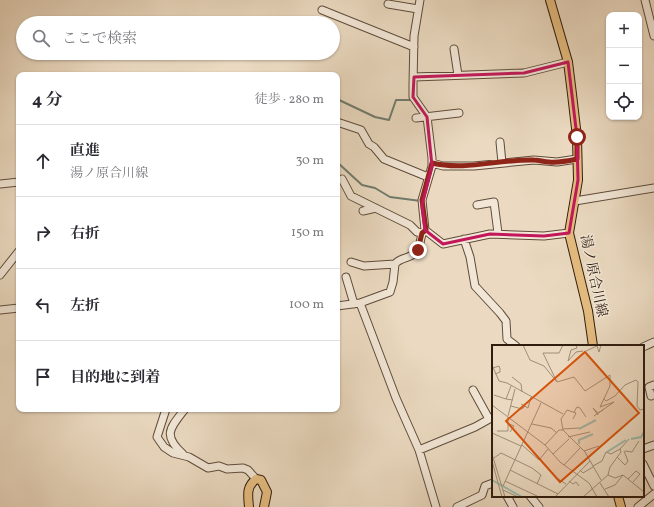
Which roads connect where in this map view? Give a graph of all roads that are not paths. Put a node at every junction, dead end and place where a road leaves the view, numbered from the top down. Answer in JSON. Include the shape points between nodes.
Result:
{"nodes":[{"id":1,"x":420,"y":0,"type":"edge"},
{"id":2,"x":550,"y":0,"type":"edge"},
{"id":3,"x":645,"y":0,"type":"edge"},
{"id":4,"x":388,"y":4,"type":"dead end"},
{"id":5,"x":418,"y":9,"type":"junction"},
{"id":6,"x":322,"y":10,"type":"dead end"},
{"id":7,"x":337,"y":16,"type":"edge"},
{"id":8,"x":340,"y":17,"type":"edge"},
{"id":9,"x":654,"y":36,"type":"edge"},
{"id":10,"x":414,"y":48,"type":"junction"},
{"id":11,"x":454,"y":49,"type":"dead end"},
{"id":12,"x":568,"y":62,"type":"junction"},
{"id":13,"x":458,"y":75,"type":"junction"},
{"id":14,"x":414,"y":77,"type":"junction"},
{"id":15,"x":459,"y":113,"type":"dead end"},
{"id":16,"x":427,"y":117,"type":"junction"},
{"id":17,"x":416,"y":118,"type":"dead end"},
{"id":18,"x":340,"y":123,"type":"edge"},
{"id":19,"x":500,"y":142,"type":"dead end"},
{"id":20,"x":577,"y":159,"type":"junction"},
{"id":21,"x":432,"y":163,"type":"junction"},
{"id":22,"x":502,"y":163,"type":"junction"},
{"id":23,"x":428,"y":177,"type":"junction"},
{"id":24,"x":342,"y":178,"type":"dead end"},
{"id":25,"x":16,"y":182,"type":"edge"},
{"id":26,"x":0,"y":184,"type":"edge"},
{"id":27,"x":654,"y":188,"type":"edge"},
{"id":28,"x":575,"y":201,"type":"junction"},
{"id":29,"x":477,"y":204,"type":"dead end"},
{"id":30,"x":376,"y":208,"type":"junction"},
{"id":31,"x":363,"y":211,"type":"dead end"},
{"id":32,"x":424,"y":232,"type":"junction"},
{"id":33,"x":498,"y":233,"type":"junction"},
{"id":34,"x":569,"y":233,"type":"junction"},
{"id":35,"x":464,"y":239,"type":"junction"},
{"id":36,"x":16,"y":255,"type":"edge"},
{"id":37,"x":351,"y":262,"type":"dead end"},
{"id":38,"x":395,"y":264,"type":"junction"},
{"id":39,"x":0,"y":275,"type":"edge"},
{"id":40,"x":346,"y":277,"type":"dead end"},
{"id":41,"x":357,"y":304,"type":"junction"},
{"id":42,"x":340,"y":306,"type":"edge"},
{"id":43,"x":16,"y":308,"type":"edge"},
{"id":44,"x":0,"y":310,"type":"edge"},
{"id":45,"x":654,"y":342,"type":"edge"},
{"id":46,"x":515,"y":345,"type":"edge"},
{"id":47,"x":593,"y":345,"type":"edge"},
{"id":48,"x":644,"y":347,"type":"edge"},
{"id":49,"x":654,"y":385,"type":"edge"},
{"id":50,"x":473,"y":390,"type":"dead end"},
{"id":51,"x":651,"y":396,"type":"dead end"},
{"id":52,"x":165,"y":412,"type":"edge"},
{"id":53,"x":183,"y":412,"type":"edge"},
{"id":54,"x":491,"y":418,"type":"edge"},
{"id":55,"x":654,"y":445,"type":"edge"},
{"id":56,"x":644,"y":448,"type":"edge"},
{"id":57,"x":419,"y":450,"type":"junction"},
{"id":58,"x":182,"y":454,"type":"junction"},
{"id":59,"x":644,"y":466,"type":"edge"},
{"id":60,"x":256,"y":479,"type":"junction"},
{"id":61,"x":492,"y":483,"type":"edge"},
{"id":62,"x":654,"y":486,"type":"edge"},
{"id":63,"x":654,"y":494,"type":"edge"},
{"id":64,"x":510,"y":497,"type":"edge"},
{"id":65,"x":531,"y":497,"type":"edge"},
{"id":66,"x":618,"y":497,"type":"edge"},
{"id":67,"x":248,"y":507,"type":"edge"},
{"id":68,"x":264,"y":507,"type":"edge"},
{"id":69,"x":436,"y":507,"type":"edge"},
{"id":70,"x":457,"y":507,"type":"edge"},
{"id":71,"x":513,"y":507,"type":"edge"},
{"id":72,"x":539,"y":507,"type":"edge"},
{"id":73,"x":621,"y":507,"type":"edge"},
{"id":74,"x":638,"y":507,"type":"edge"}],
"edges":[{"from":1,"to":5,"type":"street"},
{"from":2,"to":12,"type":"main road","name":"湯ノ原合川線"},
{"from":3,"to":9,"type":"street"},
{"from":4,"to":5,"type":"street"},
{"from":5,"to":10,"type":"street"},
{"from":6,"to":7,"type":"street"},
{"from":8,"to":10,"type":"street"},
{"from":10,"to":14,"type":"street"},
{"from":11,"to":13,"type":"street"},
{"from":12,"to":13,"type":"street","via":[[524,73]]},
{"from":12,"to":20,"type":"main road","name":"湯ノ原合川線","via":[[577,137]]},
{"from":13,"to":14,"type":"street"},
{"from":14,"to":16,"type":"street","via":[[413,97]]},
{"from":15,"to":16,"type":"street"},
{"from":16,"to":17,"type":"street"},
{"from":16,"to":21,"type":"street"},
{"from":18,"to":23,"type":"street","via":[[361,130],[369,144],[384,159]]},
{"from":19,"to":22,"type":"street"},
{"from":20,"to":22,"type":"street"},
{"from":20,"to":28,"type":"main road","name":"湯ノ原合川線"},
{"from":21,"to":22,"type":"street","via":[[443,166],[474,166]]},
{"from":21,"to":23,"type":"street"},
{"from":23,"to":32,"type":"street","via":[[422,200]]},
{"from":24,"to":30,"type":"street","via":[[351,196]]},
{"from":25,"to":26,"type":"street"},
{"from":27,"to":28,"type":"street"},
{"from":28,"to":34,"type":"main road","name":"湯ノ原合川線"},
{"from":29,"to":33,"type":"street","via":[[494,202]]},
{"from":30,"to":31,"type":"street"},
{"from":30,"to":32,"type":"street","via":[[410,225],[417,232]]},
{"from":32,"to":35,"type":"street","via":[[444,244]]},
{"from":32,"to":38,"type":"street","via":[[418,250]]},
{"from":33,"to":34,"type":"street","via":[[544,236]]},
{"from":33,"to":35,"type":"street"},
{"from":34,"to":47,"type":"main road","name":"湯ノ原合川線","via":[[588,311]]},
{"from":35,"to":46,"type":"street","via":[[475,286],[506,321],[507,339]]},
{"from":36,"to":39,"type":"street"},
{"from":37,"to":38,"type":"street","via":[[364,266]]},
{"from":38,"to":41,"type":"street","via":[[390,292]]},
{"from":40,"to":41,"type":"street"},
{"from":41,"to":42,"type":"street"},
{"from":41,"to":57,"type":"street"},
{"from":43,"to":44,"type":"street"},
{"from":45,"to":48,"type":"street"},
{"from":49,"to":51,"type":"street","via":[[649,388]]},
{"from":50,"to":54,"type":"street"},
{"from":52,"to":58,"type":"street","via":[[157,437],[164,447],[173,453]]},
{"from":53,"to":58,"type":"street","via":[[171,426],[170,434],[172,445]]},
{"from":54,"to":57,"type":"street"},
{"from":55,"to":56,"type":"street"},
{"from":57,"to":69,"type":"street"},
{"from":58,"to":60,"type":"street","via":[[208,468],[243,468]]},
{"from":59,"to":62,"type":"street"},
{"from":60,"to":67,"type":"main road","via":[[248,489]]},
{"from":60,"to":68,"type":"main road","via":[[261,480],[267,492]]},
{"from":61,"to":70,"type":"street","via":[[485,486],[482,495]]},
{"from":63,"to":74,"type":"street"},
{"from":64,"to":71,"type":"street"},
{"from":65,"to":72,"type":"street"},
{"from":66,"to":73,"type":"main road"}]}
